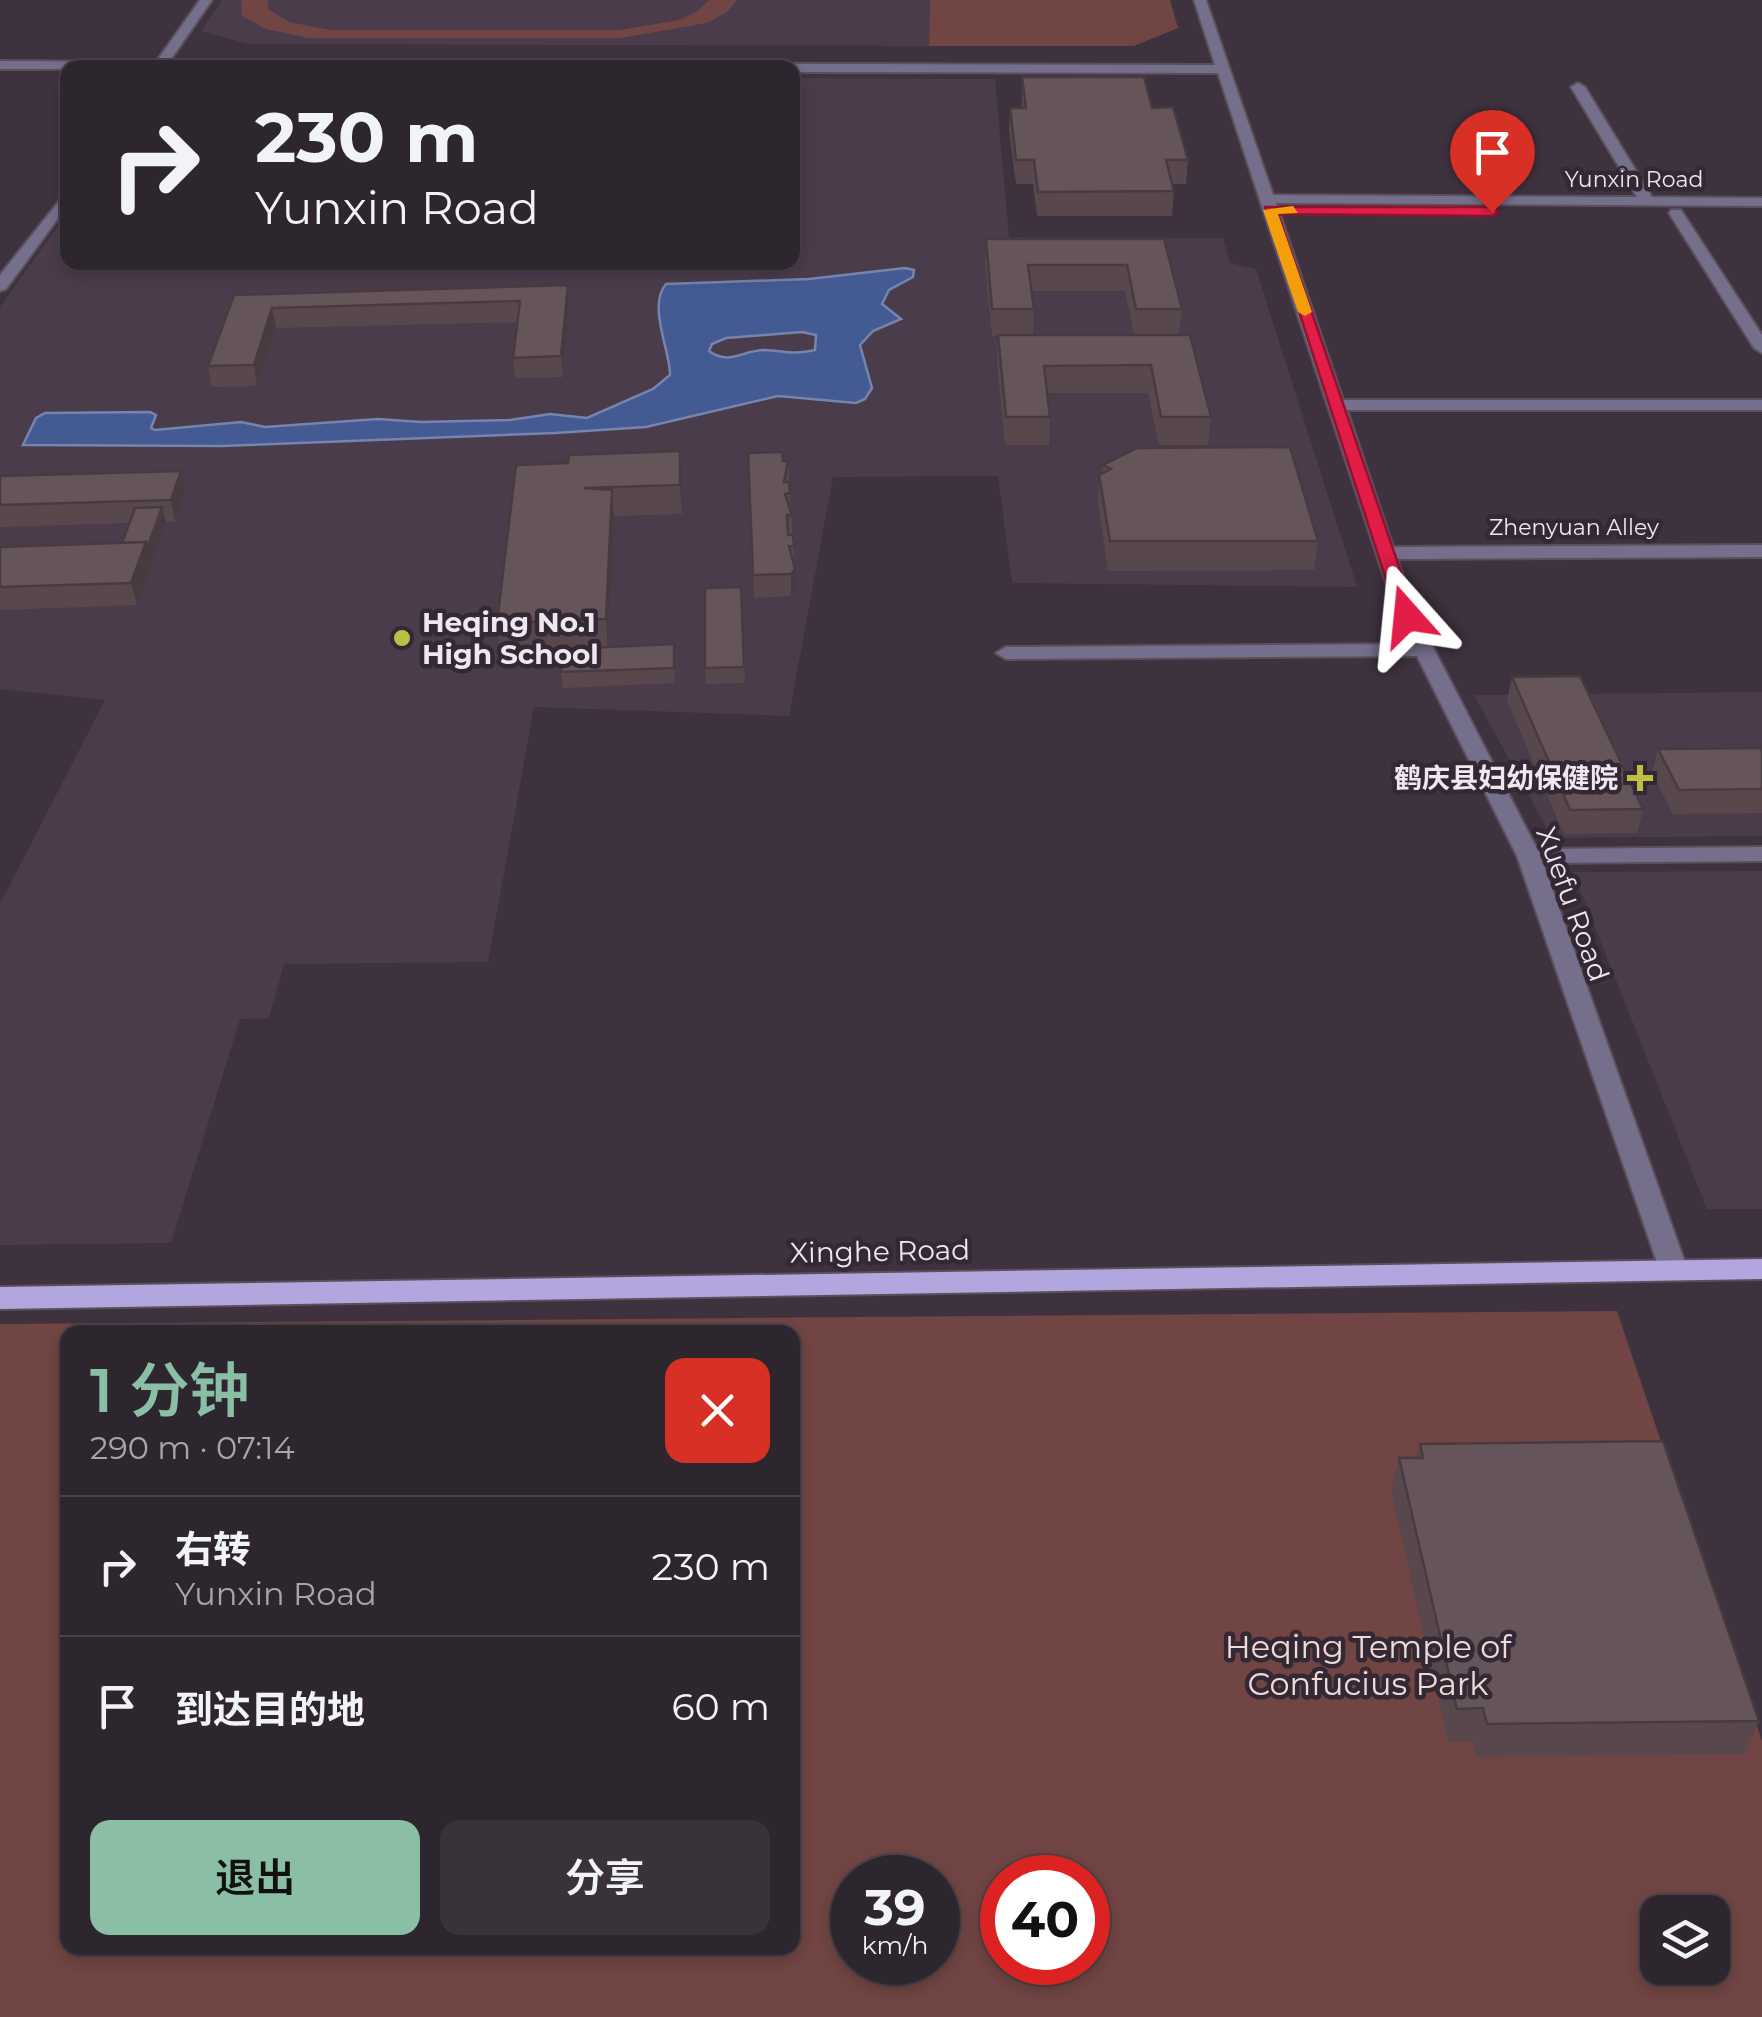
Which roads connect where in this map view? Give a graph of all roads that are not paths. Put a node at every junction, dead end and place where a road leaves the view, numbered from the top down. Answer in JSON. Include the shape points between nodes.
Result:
{"nodes":[{"id":1,"x":206,"y":0,"type":"edge"},
{"id":2,"x":1200,"y":0,"type":"edge"},
{"id":3,"x":0,"y":56,"type":"edge"},
{"id":4,"x":92,"y":60,"type":"edge"},
{"id":5,"x":163,"y":60,"type":"edge"},
{"id":6,"x":60,"y":64,"type":"edge"},
{"id":7,"x":800,"y":64,"type":"edge"},
{"id":8,"x":1220,"y":64,"type":"junction"},
{"id":9,"x":0,"y":65,"type":"edge"},
{"id":10,"x":1578,"y":87,"type":"dead end"},
{"id":11,"x":1648,"y":201,"type":"junction"},
{"id":12,"x":1762,"y":202,"type":"edge"},
{"id":13,"x":60,"y":205,"type":"edge"},
{"id":14,"x":1268,"y":205,"type":"junction"},
{"id":15,"x":1676,"y":212,"type":"junction"},
{"id":16,"x":1762,"y":213,"type":"edge"},
{"id":17,"x":0,"y":286,"type":"edge"},
{"id":18,"x":1762,"y":348,"type":"edge"},
{"id":19,"x":1336,"y":405,"type":"junction"},
{"id":20,"x":1762,"y":406,"type":"edge"},
{"id":21,"x":1762,"y":550,"type":"edge"},
{"id":22,"x":1386,"y":553,"type":"junction"},
{"id":23,"x":1423,"y":650,"type":"junction"},
{"id":24,"x":1006,"y":654,"type":"dead end"},
{"id":25,"x":1762,"y":854,"type":"edge"},
{"id":26,"x":1529,"y":856,"type":"junction"},
{"id":27,"x":1762,"y":1269,"type":"edge"},
{"id":28,"x":1674,"y":1271,"type":"junction"},
{"id":29,"x":0,"y":1298,"type":"edge"}],
"edges":[{"from":1,"to":5,"type":"street"},
{"from":2,"to":8,"type":"street","name":"Xuefu Road"},
{"from":3,"to":4,"type":"street"},
{"from":6,"to":9,"type":"street"},
{"from":7,"to":8,"type":"street"},
{"from":8,"to":14,"type":"street","name":"Xuefu Road"},
{"from":10,"to":11,"type":"street"},
{"from":11,"to":12,"type":"street","name":"Yunxin Road"},
{"from":11,"to":14,"type":"street","name":"Yunxin Road"},
{"from":13,"to":17,"type":"street"},
{"from":14,"to":15,"type":"street","name":"Yunxin Road"},
{"from":14,"to":19,"type":"street","name":"Xuefu Road"},
{"from":15,"to":16,"type":"street","name":"Yunxin Road"},
{"from":15,"to":18,"type":"street"},
{"from":19,"to":20,"type":"street"},
{"from":19,"to":22,"type":"street","name":"Xuefu Road"},
{"from":21,"to":22,"type":"street","name":"Zhenyuan Alley"},
{"from":22,"to":23,"type":"street","name":"Xuefu Road"},
{"from":23,"to":24,"type":"street"},
{"from":23,"to":26,"type":"street","name":"Xuefu Road"},
{"from":25,"to":26,"type":"street"},
{"from":26,"to":28,"type":"street","name":"Xuefu Road"},
{"from":27,"to":28,"type":"main road","name":"Xinghe Road"},
{"from":28,"to":29,"type":"main road","name":"Xinghe Road"}]}
